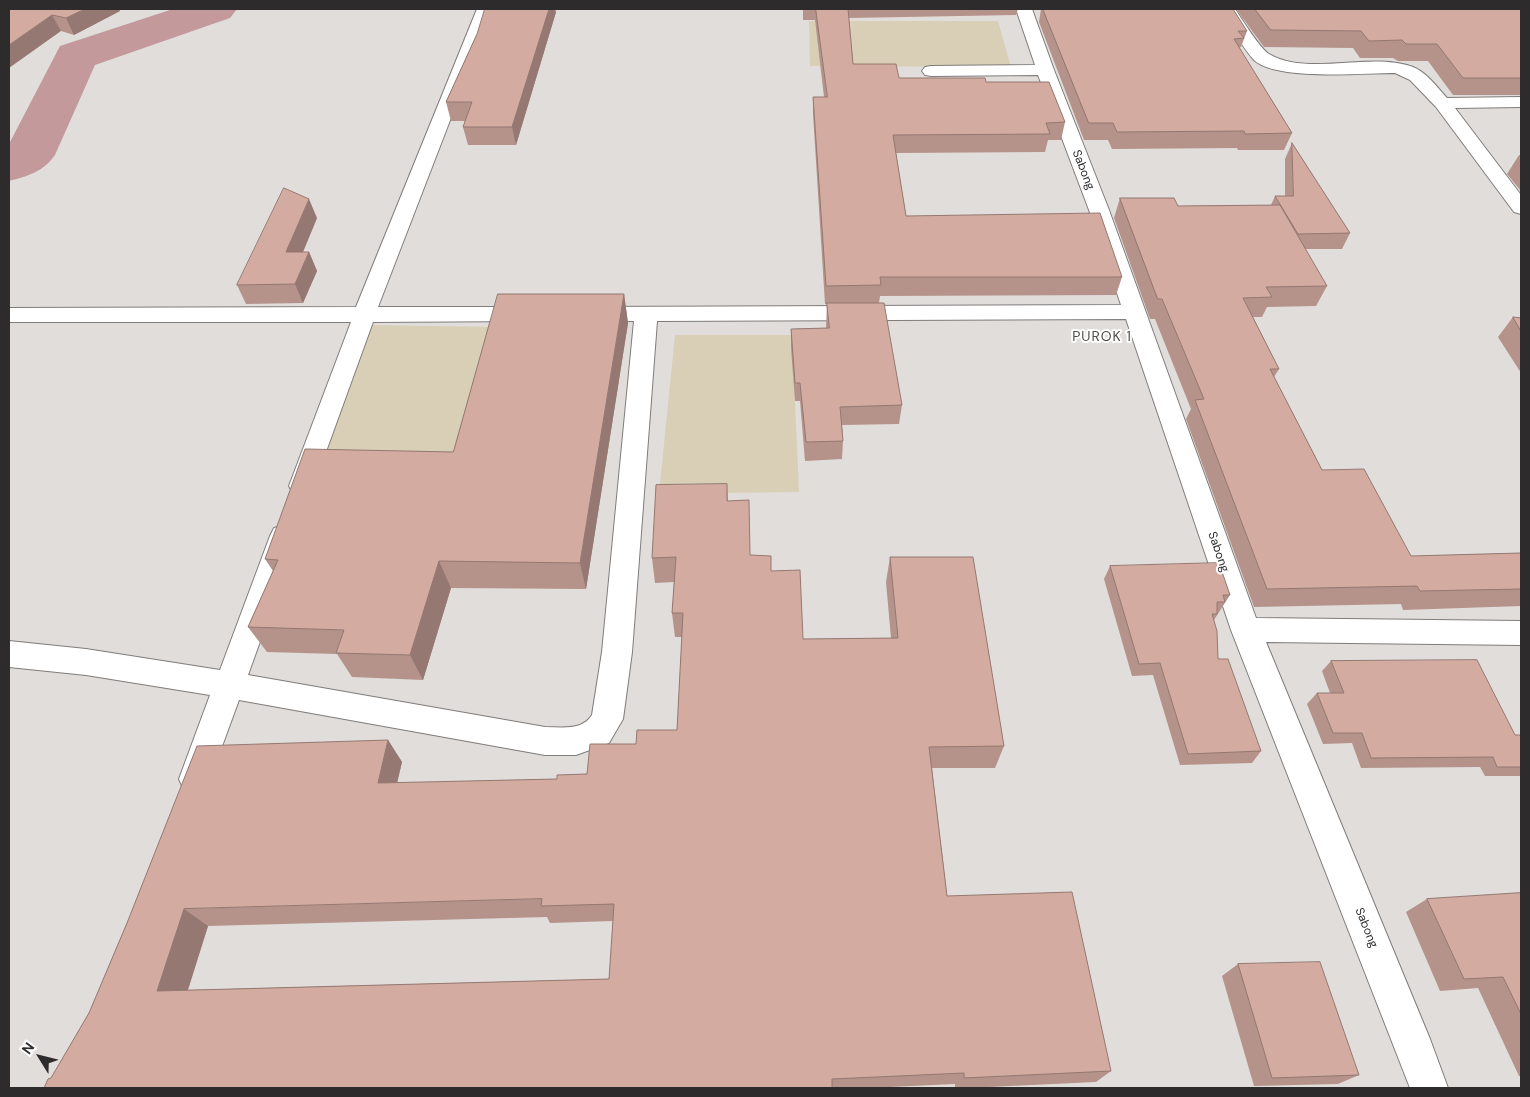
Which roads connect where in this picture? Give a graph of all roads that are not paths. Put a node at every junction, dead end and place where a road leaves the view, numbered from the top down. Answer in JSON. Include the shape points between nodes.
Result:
{"nodes":[{"id":1,"x":485,"y":9,"type":"edge"},
{"id":2,"x":1222,"y":10,"type":"edge"},
{"id":3,"x":1032,"y":13,"type":"edge"},
{"id":4,"x":1045,"y":70,"type":"junction"},
{"id":5,"x":931,"y":71,"type":"dead end"},
{"id":6,"x":1521,"y":102,"type":"edge"},
{"id":7,"x":1442,"y":103,"type":"junction"},
{"id":8,"x":1521,"y":208,"type":"edge"},
{"id":9,"x":1134,"y":312,"type":"junction"},
{"id":10,"x":363,"y":313,"type":"junction"},
{"id":11,"x":9,"y":315,"type":"edge"},
{"id":12,"x":646,"y":315,"type":"junction"},
{"id":13,"x":1246,"y":630,"type":"junction"},
{"id":14,"x":1521,"y":633,"type":"edge"},
{"id":15,"x":9,"y":654,"type":"edge"},
{"id":16,"x":231,"y":685,"type":"junction"},
{"id":17,"x":183,"y":812,"type":"edge"},
{"id":18,"x":1429,"y":1088,"type":"edge"}],
"edges":[{"from":1,"to":10,"type":"street","via":[[471,51]]},
{"from":2,"to":7,"type":"street","via":[[1261,57],[1271,62],[1296,68],[1401,69],[1416,76]]},
{"from":3,"to":4,"type":"street","name":"Sabong"},
{"from":4,"to":5,"type":"street"},
{"from":4,"to":9,"type":"street","name":"Sabong","via":[[1109,210]]},
{"from":6,"to":7,"type":"street"},
{"from":7,"to":8,"type":"street"},
{"from":9,"to":12,"type":"street"},
{"from":9,"to":13,"type":"street","name":"Sabong"},
{"from":10,"to":11,"type":"street"},
{"from":10,"to":12,"type":"street"},
{"from":10,"to":16,"type":"street"},
{"from":12,"to":16,"type":"street","via":[[618,652],[607,719],[598,733],[576,741],[545,741]]},
{"from":13,"to":14,"type":"street"},
{"from":13,"to":18,"type":"street","name":"Sabong"},
{"from":15,"to":16,"type":"street","via":[[86,662]]},
{"from":16,"to":17,"type":"street"}]}
